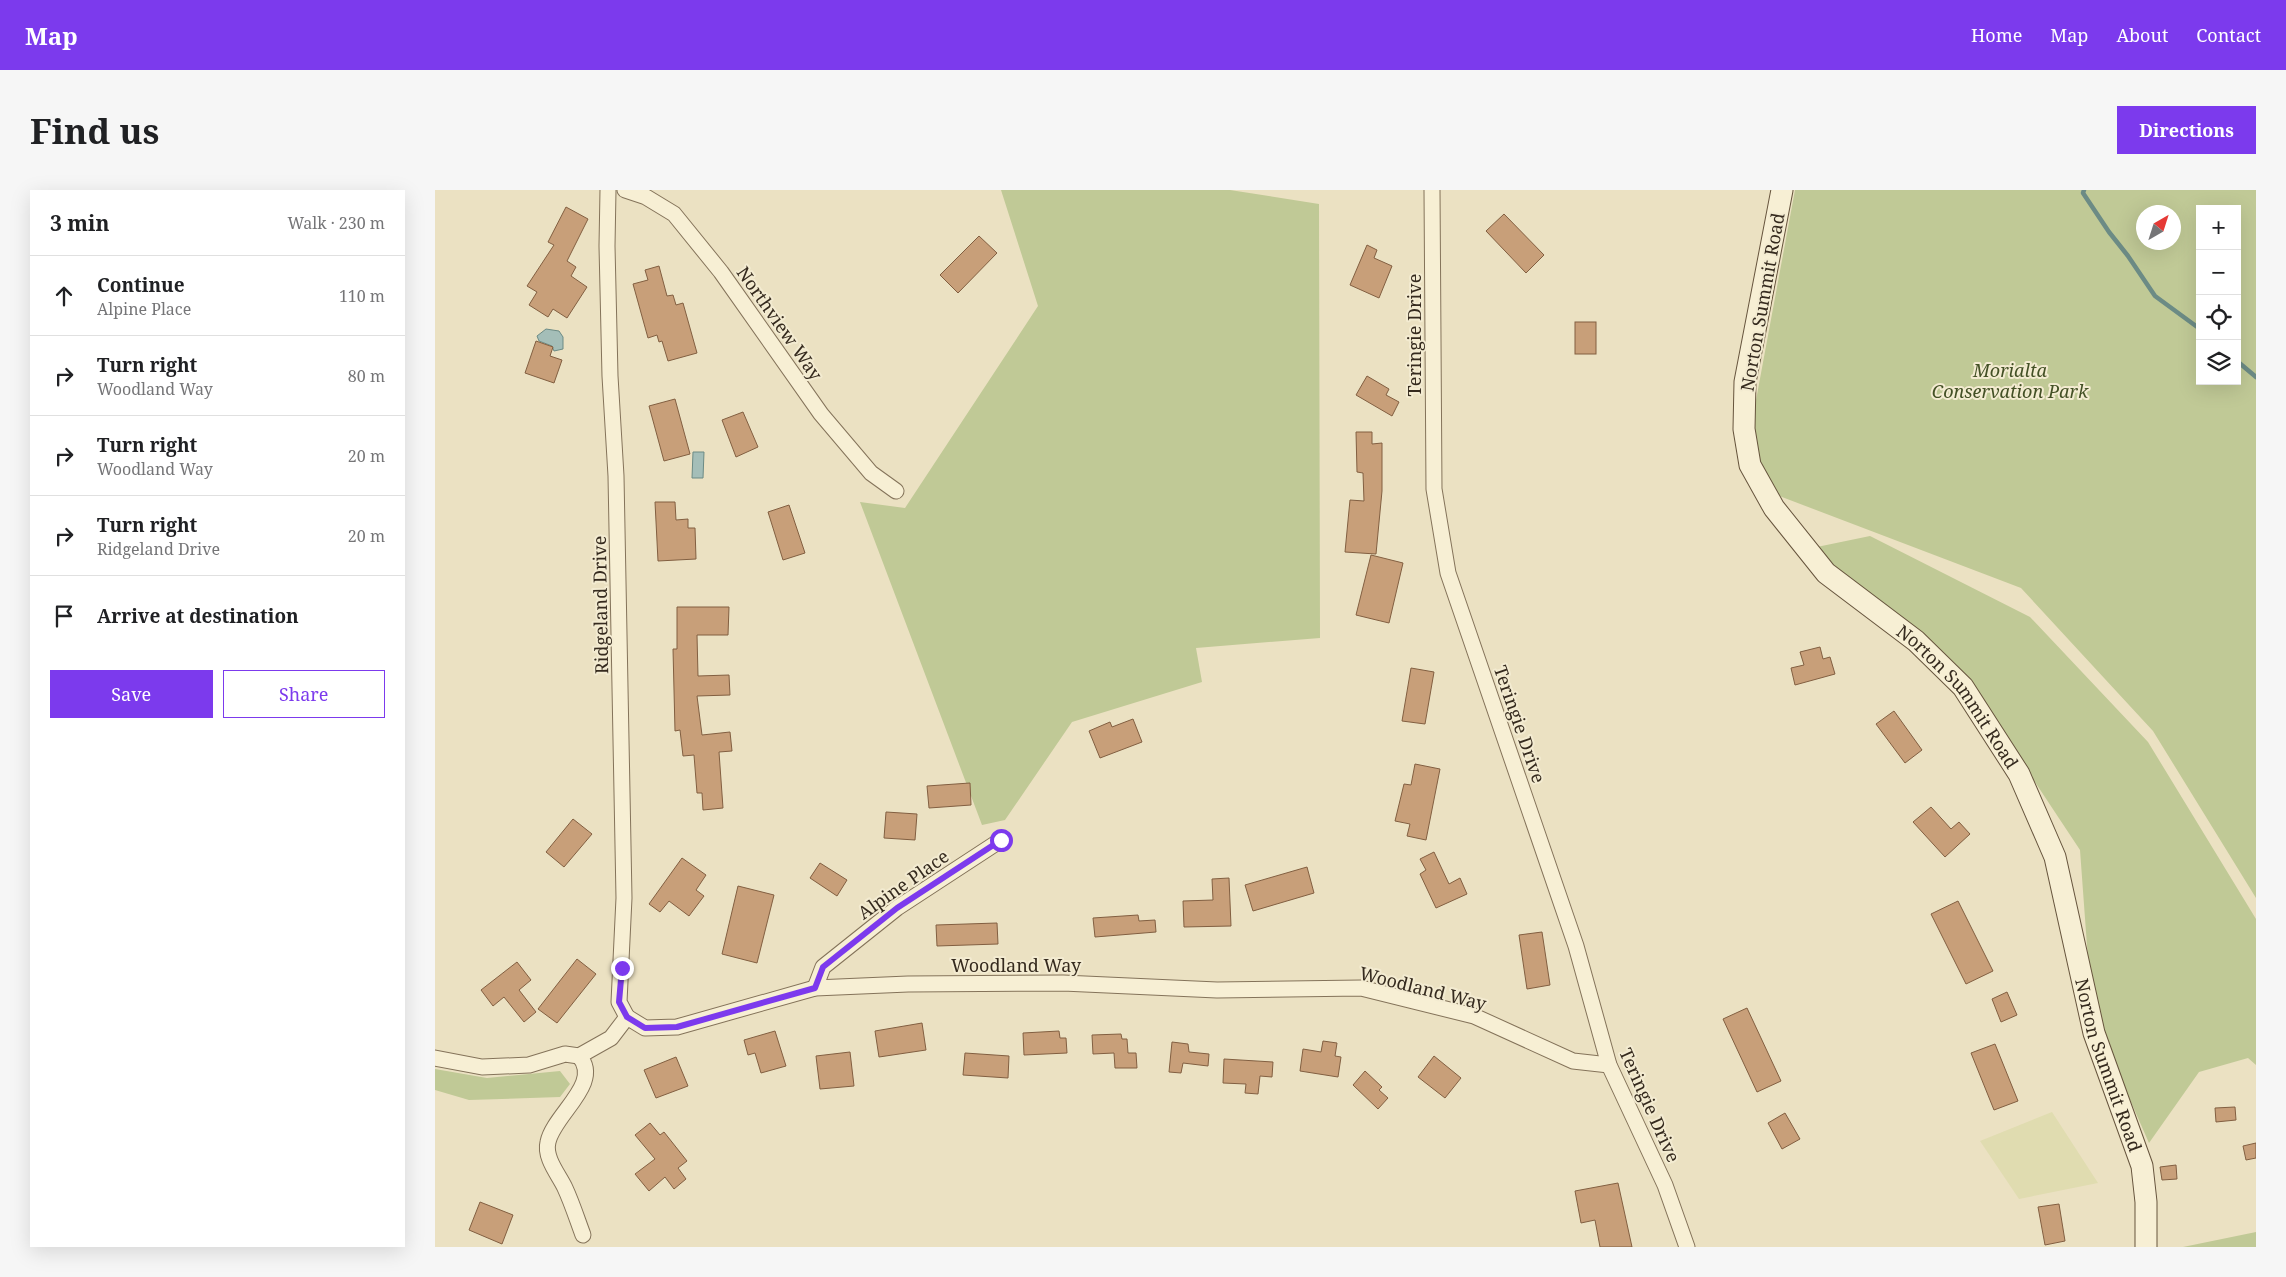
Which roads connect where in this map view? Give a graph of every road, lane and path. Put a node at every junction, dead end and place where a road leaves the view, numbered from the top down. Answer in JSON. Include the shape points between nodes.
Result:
{"nodes":[{"id":1,"x":608,"y":190,"type":"edge"},
{"id":2,"x":625,"y":190,"type":"edge"},
{"id":3,"x":1432,"y":190,"type":"edge"},
{"id":4,"x":1782,"y":190,"type":"edge"},
{"id":5,"x":896,"y":491,"type":"dead end"},
{"id":6,"x":1001,"y":840,"type":"dead end"},
{"id":7,"x":815,"y":988,"type":"junction"},
{"id":8,"x":627,"y":1017,"type":"junction"},
{"id":9,"x":579,"y":1056,"type":"junction"},
{"id":10,"x":435,"y":1058,"type":"edge"},
{"id":11,"x":1609,"y":1065,"type":"junction"},
{"id":12,"x":583,"y":1235,"type":"dead end"},
{"id":13,"x":1687,"y":1247,"type":"edge"},
{"id":14,"x":2147,"y":1247,"type":"edge"}],
"edges":[{"from":1,"to":8,"type":"street","name":"Ridgeland Drive","via":[[624,888],[619,1002]]},
{"from":2,"to":5,"type":"street","name":"Northview Way","via":[[646,196],[674,214],[721,272],[821,414],[871,473]]},
{"from":3,"to":11,"type":"street","name":"Teringie Drive","via":[[1434,489],[1448,573],[1576,946]]},
{"from":4,"to":14,"type":"main road","name":"Norton Summit Road","via":[[1745,382],[1744,420],[1750,465],[1774,508],[1827,573],[1916,640],[1963,687],[2019,774],[2055,856],[2094,1032],[2142,1166]]},
{"from":6,"to":7,"type":"street","name":"Alpine Place","via":[[897,908],[830,961],[823,967]]},
{"from":7,"to":8,"type":"street","name":"Woodland Way","via":[[677,1027],[645,1028]]},
{"from":7,"to":11,"type":"street","name":"Woodland Way","via":[[1063,983],[1217,990],[1361,988],[1474,1016],[1573,1061]]},
{"from":8,"to":9,"type":"street","via":[[611,1038]]},
{"from":9,"to":10,"type":"street","via":[[565,1054],[529,1065],[482,1066]]},
{"from":9,"to":12,"type":"street","via":[[586,1063],[587,1076],[555,1123],[547,1144],[551,1162],[565,1187]]},
{"from":11,"to":13,"type":"street","name":"Teringie Drive","via":[[1665,1185]]}]}
